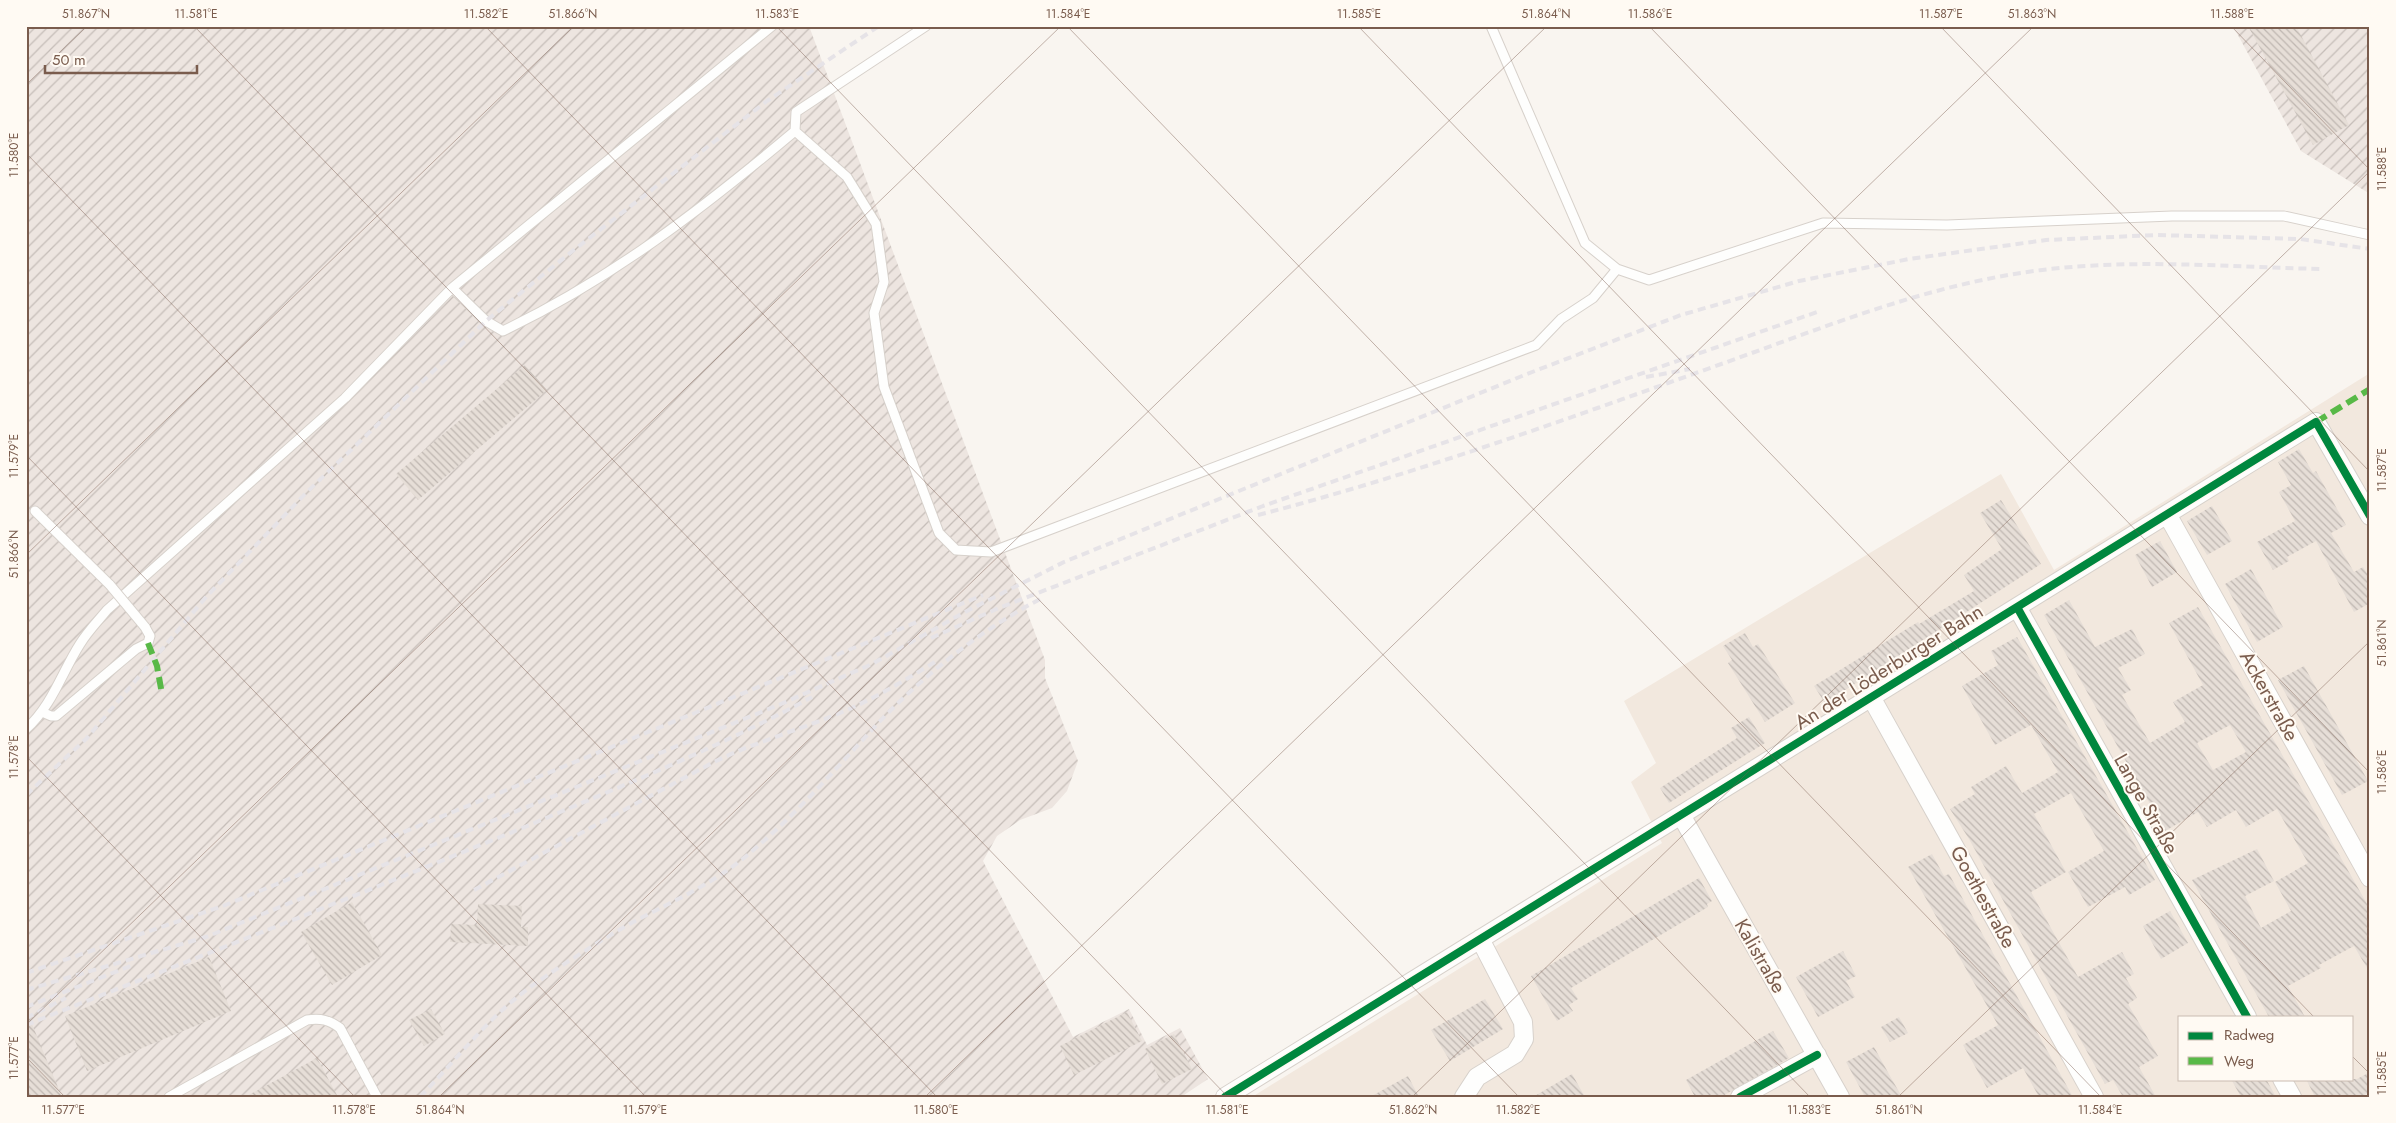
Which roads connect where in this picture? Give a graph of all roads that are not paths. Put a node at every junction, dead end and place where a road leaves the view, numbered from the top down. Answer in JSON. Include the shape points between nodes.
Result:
{"nodes":[{"id":1,"x":772,"y":26,"type":"edge"},
{"id":2,"x":926,"y":26,"type":"edge"},
{"id":3,"x":1491,"y":26,"type":"edge"},
{"id":4,"x":795,"y":131,"type":"junction"},
{"id":5,"x":2370,"y":235,"type":"edge"},
{"id":6,"x":1617,"y":269,"type":"junction"},
{"id":7,"x":452,"y":288,"type":"junction"},
{"id":8,"x":35,"y":511,"type":"dead end"},
{"id":9,"x":2167,"y":514,"type":"junction"},
{"id":10,"x":2370,"y":516,"type":"edge"},
{"id":11,"x":2017,"y":607,"type":"junction"},
{"id":12,"x":1871,"y":697,"type":"junction"},
{"id":13,"x":42,"y":712,"type":"junction"},
{"id":14,"x":26,"y":729,"type":"edge"},
{"id":15,"x":1681,"y":815,"type":"junction"},
{"id":16,"x":2370,"y":878,"type":"edge"},
{"id":17,"x":1480,"y":939,"type":"junction"},
{"id":18,"x":2246,"y":1016,"type":"edge"},
{"id":19,"x":1816,"y":1055,"type":"junction"},
{"id":20,"x":2283,"y":1080,"type":"edge"},
{"id":21,"x":169,"y":1097,"type":"edge"},
{"id":22,"x":377,"y":1097,"type":"edge"},
{"id":23,"x":1225,"y":1097,"type":"edge"},
{"id":24,"x":1464,"y":1097,"type":"edge"},
{"id":25,"x":1740,"y":1097,"type":"edge"},
{"id":26,"x":1840,"y":1097,"type":"edge"},
{"id":27,"x":2094,"y":1097,"type":"edge"},
{"id":28,"x":2292,"y":1097,"type":"edge"}],
"edges":[{"from":1,"to":7,"type":"lane"},
{"from":2,"to":4,"type":"lane","via":[[796,112]]},
{"from":3,"to":6,"type":"lane","via":[[1584,243]]},
{"from":4,"to":6,"type":"lane","via":[[847,177],[876,224],[884,282],[874,313],[884,387],[939,533],[956,550],[991,552],[1536,345],[1561,319],[1593,298]]},
{"from":4,"to":7,"type":"lane","via":[[720,195],[645,250],[538,314],[503,331],[486,321]]},
{"from":5,"to":6,"type":"lane","via":[[2284,216],[2172,216],[1947,224],[1823,223],[1649,280]]},
{"from":7,"to":13,"type":"lane","via":[[345,398],[108,610],[80,645]]},
{"from":8,"to":13,"type":"lane","bridge":true,"via":[[110,585],[150,636],[148,643],[136,648],[56,716]]},
{"from":9,"to":10,"type":"street","name":"An der Löderburger Bahn","via":[[2316,422]]},
{"from":9,"to":11,"type":"street","name":"An der Löderburger Bahn"},
{"from":9,"to":16,"type":"street","name":"Ackerstraße"},
{"from":11,"to":12,"type":"street","name":"An der Löderburger Bahn"},
{"from":11,"to":18,"type":"street","name":"Lange Straße"},
{"from":12,"to":15,"type":"street","name":"An der Löderburger Bahn"},
{"from":12,"to":27,"type":"street","name":"Goethestraße"},
{"from":13,"to":14,"type":"lane"},
{"from":15,"to":17,"type":"street","name":"An der Löderburger Bahn"},
{"from":15,"to":19,"type":"street","name":"Kalistraße"},
{"from":17,"to":23,"type":"street","name":"An der Löderburger Bahn"},
{"from":17,"to":24,"type":"street","via":[[1523,1022],[1524,1039],[1515,1054],[1477,1077]]},
{"from":19,"to":25,"type":"street"},
{"from":19,"to":26,"type":"street","name":"Kalistraße"},
{"from":20,"to":28,"type":"street"},
{"from":21,"to":22,"type":"lane","via":[[307,1020],[318,1018],[340,1028]]}]}
